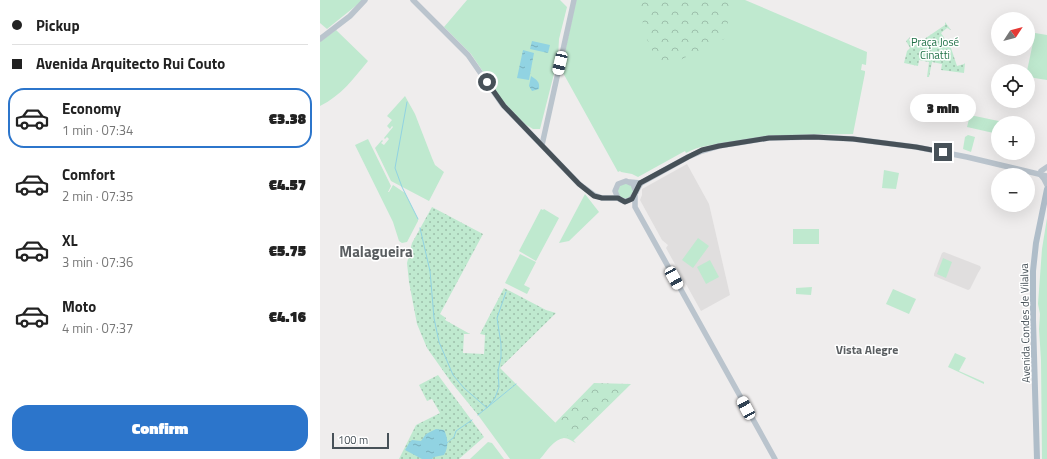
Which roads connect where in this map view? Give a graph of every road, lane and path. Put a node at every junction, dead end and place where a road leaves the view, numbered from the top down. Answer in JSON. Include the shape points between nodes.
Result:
{"nodes":[{"id":1,"x":365,"y":0,"type":"edge"},
{"id":2,"x":413,"y":0,"type":"edge"},
{"id":3,"x":574,"y":0,"type":"edge"},
{"id":4,"x":320,"y":39,"type":"edge"},
{"id":5,"x":542,"y":145,"type":"junction"},
{"id":6,"x":1047,"y":167,"type":"edge"},
{"id":7,"x":1044,"y":174,"type":"edge"},
{"id":8,"x":630,"y":182,"type":"junction"},
{"id":9,"x":640,"y":183,"type":"junction"},
{"id":10,"x":1047,"y":185,"type":"edge"},
{"id":11,"x":1047,"y":189,"type":"edge"},
{"id":12,"x":615,"y":191,"type":"junction"},
{"id":13,"x":635,"y":194,"type":"junction"},
{"id":14,"x":607,"y":198,"type":"junction"},
{"id":15,"x":618,"y":198,"type":"junction"},
{"id":16,"x":625,"y":202,"type":"junction"},
{"id":17,"x":635,"y":208,"type":"junction"},
{"id":18,"x":1038,"y":458,"type":"edge"},
{"id":19,"x":775,"y":459,"type":"edge"}],
"edges":[{"from":1,"to":4,"type":"street"},
{"from":2,"to":5,"type":"street","via":[[468,55],[502,104]]},
{"from":3,"to":5,"type":"street"},
{"from":5,"to":14,"type":"street","via":[[579,184],[594,196]]},
{"from":6,"to":7,"type":"street"},
{"from":7,"to":9,"type":"street","via":[[916,147],[858,139],[769,138],[702,150]]},
{"from":7,"to":10,"type":"street"},
{"from":8,"to":9,"type":"street"},
{"from":8,"to":12,"type":"street","via":[[618,184]]},
{"from":8,"to":13,"type":"street"},
{"from":9,"to":13,"type":"street"},
{"from":11,"to":18,"type":"main road","name":"Avenida Condes de Vilalva","via":[[1033,271]]},
{"from":12,"to":14,"type":"street"},
{"from":12,"to":15,"type":"street"},
{"from":13,"to":16,"type":"street","via":[[632,199]]},
{"from":13,"to":17,"type":"street"},
{"from":14,"to":15,"type":"street"},
{"from":15,"to":16,"type":"street"},
{"from":16,"to":17,"type":"street"},
{"from":17,"to":19,"type":"street"}]}
